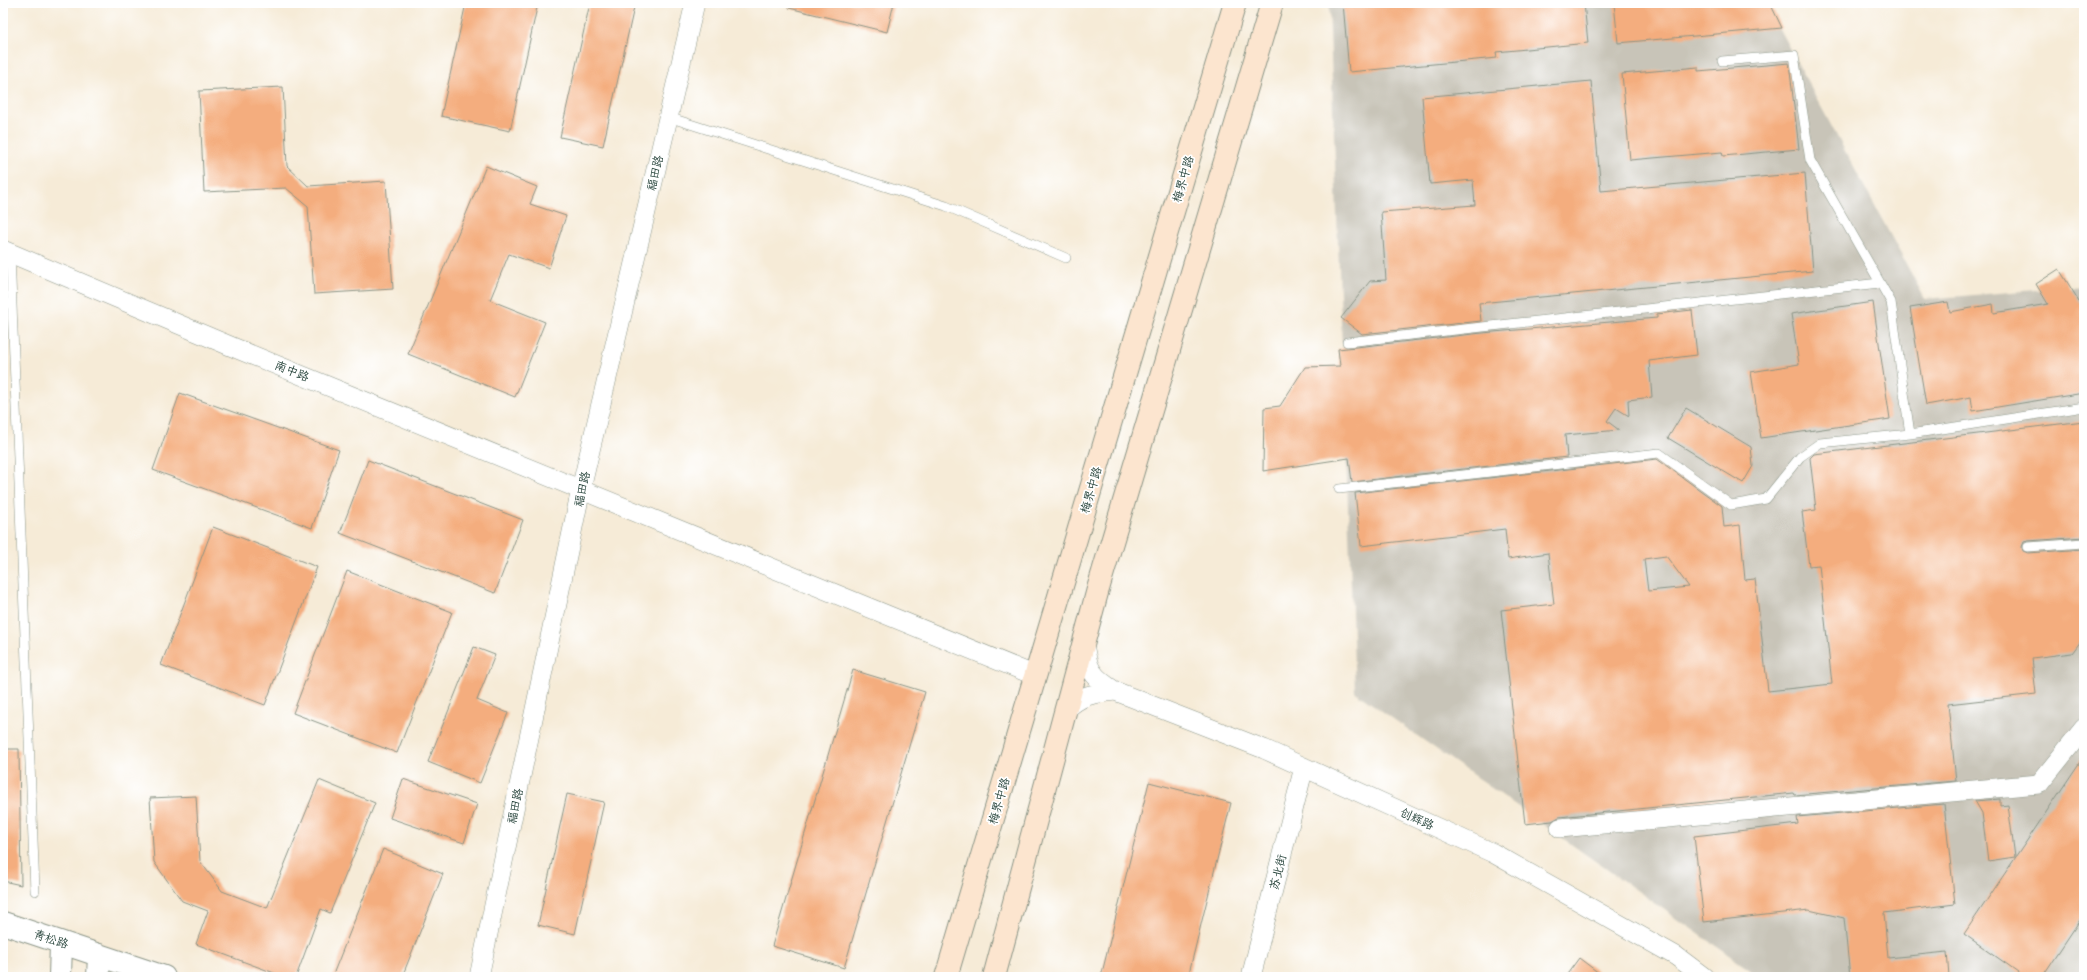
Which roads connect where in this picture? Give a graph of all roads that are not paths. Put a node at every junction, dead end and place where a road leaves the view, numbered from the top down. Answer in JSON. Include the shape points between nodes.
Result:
{"nodes":[{"id":1,"x":695,"y":3,"type":"edge"},
{"id":2,"x":1235,"y":3,"type":"edge"},
{"id":3,"x":1272,"y":3,"type":"edge"},
{"id":4,"x":1722,"y":61,"type":"dead end"},
{"id":5,"x":668,"y":117,"type":"junction"},
{"id":6,"x":7,"y":252,"type":"edge"},
{"id":7,"x":1066,"y":258,"type":"dead end"},
{"id":8,"x":1880,"y":283,"type":"junction"},
{"id":9,"x":1347,"y":342,"type":"dead end"},
{"id":10,"x":2084,"y":407,"type":"edge"},
{"id":11,"x":1910,"y":434,"type":"junction"},
{"id":12,"x":582,"y":489,"type":"junction"},
{"id":13,"x":1339,"y":489,"type":"dead end"},
{"id":14,"x":2084,"y":543,"type":"edge"},
{"id":15,"x":2028,"y":547,"type":"dead end"},
{"id":16,"x":1084,"y":640,"type":"junction"},
{"id":17,"x":1036,"y":676,"type":"junction"},
{"id":18,"x":1115,"y":691,"type":"junction"},
{"id":19,"x":1065,"y":711,"type":"junction"},
{"id":20,"x":2084,"y":728,"type":"edge"},
{"id":21,"x":1304,"y":767,"type":"junction"},
{"id":22,"x":1560,"y":828,"type":"dead end"},
{"id":23,"x":35,"y":891,"type":"dead end"},
{"id":24,"x":3,"y":923,"type":"edge"},
{"id":25,"x":61,"y":943,"type":"junction"},
{"id":26,"x":98,"y":955,"type":"junction"},
{"id":27,"x":60,"y":977,"type":"edge"},
{"id":28,"x":98,"y":977,"type":"edge"},
{"id":29,"x":164,"y":977,"type":"edge"},
{"id":30,"x":479,"y":977,"type":"edge"},
{"id":31,"x":946,"y":977,"type":"edge"},
{"id":32,"x":994,"y":977,"type":"edge"},
{"id":33,"x":1251,"y":977,"type":"edge"},
{"id":34,"x":1704,"y":977,"type":"edge"}],
"edges":[{"from":1,"to":5,"type":"street","name":"福田路"},
{"from":2,"to":17,"type":"main road","name":"梅界中路"},
{"from":3,"to":16,"type":"main road"},
{"from":4,"to":8,"type":"lane","via":[[1794,55],[1810,160]]},
{"from":5,"to":7,"type":"lane","via":[[946,206]]},
{"from":5,"to":12,"type":"street","name":"福田路"},
{"from":6,"to":12,"type":"street","name":"南中路"},
{"from":6,"to":23,"type":"lane"},
{"from":8,"to":9,"type":"lane"},
{"from":8,"to":11,"type":"lane","via":[[1891,302]]},
{"from":10,"to":11,"type":"lane"},
{"from":11,"to":13,"type":"lane","via":[[1820,443],[1800,457],[1766,499],[1731,505],[1658,454]]},
{"from":12,"to":17,"type":"street","name":"南中路"},
{"from":12,"to":30,"type":"street","name":"福田路"},
{"from":14,"to":15,"type":"lane"},
{"from":16,"to":18,"type":"street","via":[[1086,660],[1092,673]]},
{"from":16,"to":19,"type":"main road"},
{"from":17,"to":31,"type":"main road","name":"梅界中路"},
{"from":18,"to":19,"type":"street","via":[[1088,694]]},
{"from":18,"to":21,"type":"street","name":"创辉路"},
{"from":19,"to":32,"type":"main road"},
{"from":20,"to":22,"type":"street","via":[[2039,784]]},
{"from":21,"to":33,"type":"street","name":"苏北街"},
{"from":21,"to":34,"type":"street","name":"创辉路","via":[[1493,853],[1676,956]]},
{"from":24,"to":25,"type":"street","name":"青松路"},
{"from":25,"to":26,"type":"street","name":"青松路"},
{"from":25,"to":27,"type":"street"},
{"from":26,"to":28,"type":"street"},
{"from":26,"to":29,"type":"street","name":"青松路"}]}
